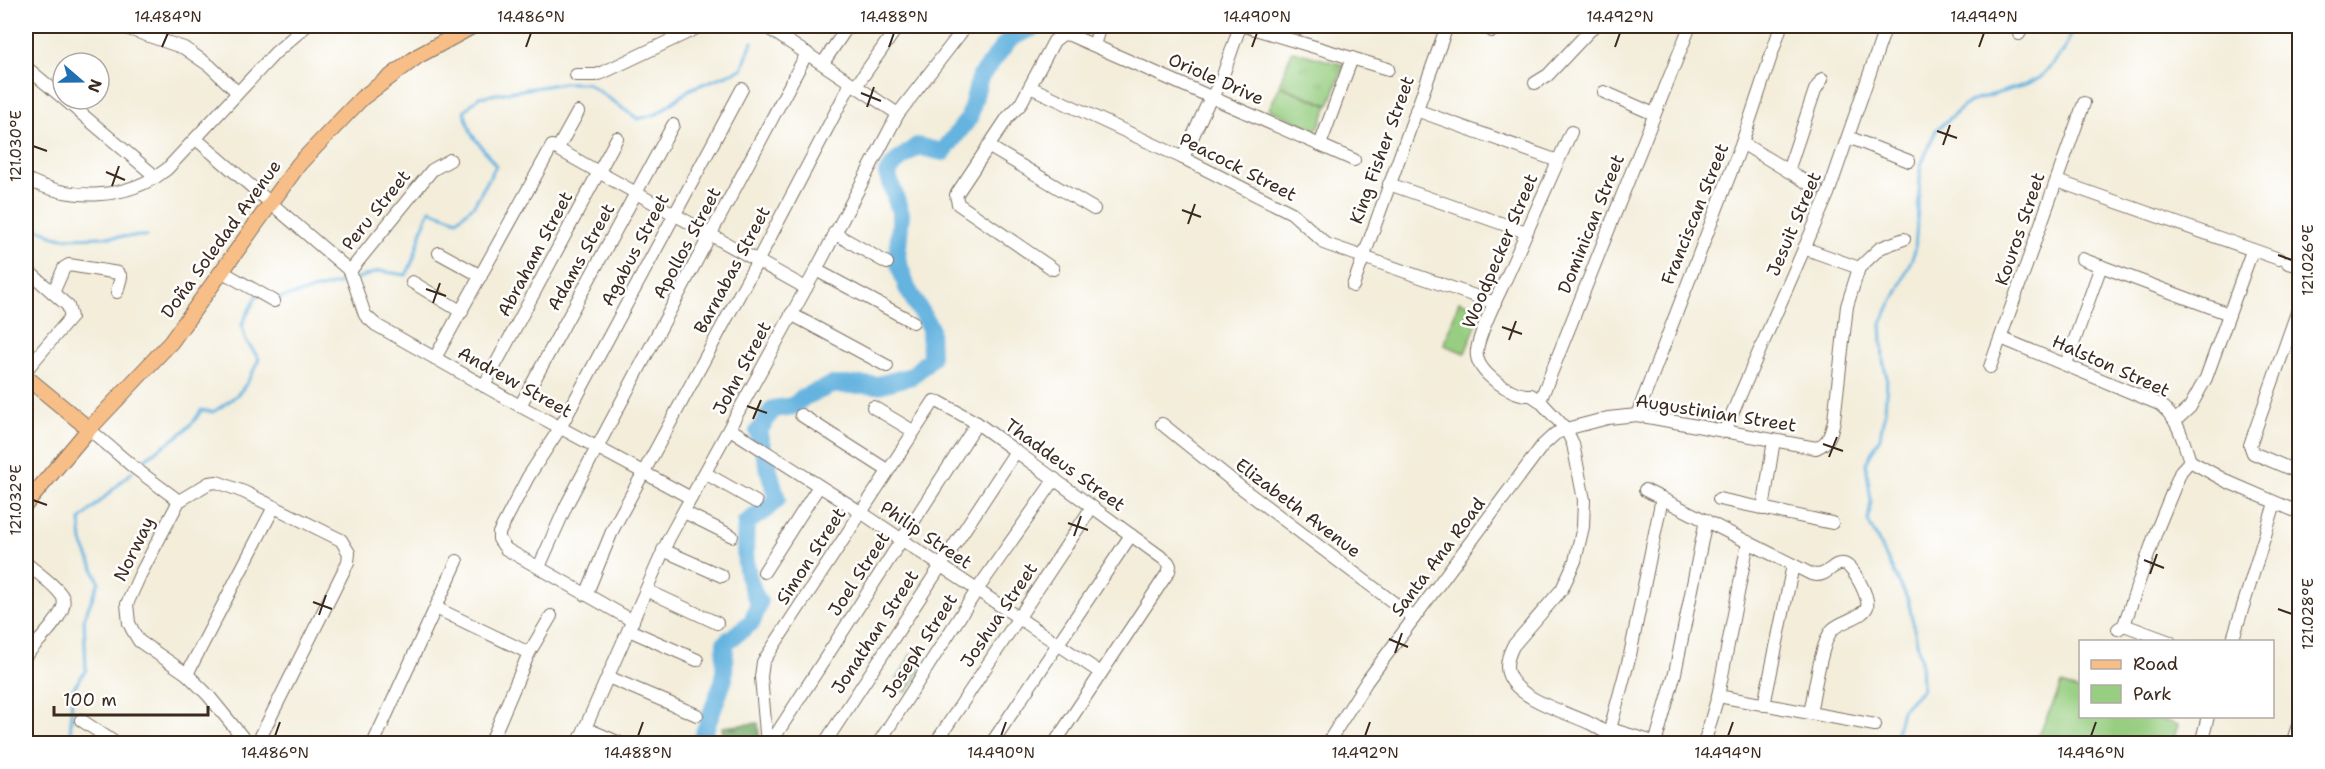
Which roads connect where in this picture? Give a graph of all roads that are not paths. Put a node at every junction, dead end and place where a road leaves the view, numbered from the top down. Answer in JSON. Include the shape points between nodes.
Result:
{"nodes":[{"id":1,"x":120,"y":26,"type":"edge"},
{"id":2,"x":306,"y":26,"type":"edge"},
{"id":3,"x":473,"y":26,"type":"edge"},
{"id":4,"x":701,"y":26,"type":"edge"},
{"id":5,"x":792,"y":26,"type":"edge"},
{"id":6,"x":848,"y":26,"type":"edge"},
{"id":7,"x":898,"y":26,"type":"edge"},
{"id":8,"x":966,"y":26,"type":"edge"},
{"id":9,"x":1100,"y":26,"type":"edge"},
{"id":10,"x":1240,"y":26,"type":"edge"},
{"id":11,"x":1245,"y":26,"type":"edge"},
{"id":12,"x":1447,"y":26,"type":"edge"},
{"id":13,"x":1594,"y":26,"type":"edge"},
{"id":14,"x":1690,"y":26,"type":"edge"},
{"id":15,"x":1781,"y":26,"type":"edge"},
{"id":16,"x":1886,"y":26,"type":"edge"},
{"id":17,"x":771,"y":30,"type":"dead end"},
{"id":18,"x":783,"y":37,"type":"junction"},
{"id":19,"x":1094,"y":45,"type":"junction"},
{"id":20,"x":807,"y":53,"type":"junction"},
{"id":21,"x":1352,"y":58,"type":"junction"},
{"id":22,"x":823,"y":63,"type":"junction"},
{"id":23,"x":26,"y":67,"type":"edge"},
{"id":24,"x":1388,"y":69,"type":"dead end"},
{"id":25,"x":576,"y":75,"type":"dead end"},
{"id":26,"x":1822,"y":78,"type":"dead end"},
{"id":27,"x":1535,"y":82,"type":"dead end"},
{"id":28,"x":854,"y":84,"type":"junction"},
{"id":29,"x":1030,"y":87,"type":"junction"},
{"id":30,"x":51,"y":89,"type":"edge"},
{"id":31,"x":742,"y":89,"type":"dead end"},
{"id":32,"x":237,"y":92,"type":"junction"},
{"id":33,"x":1604,"y":92,"type":"dead end"},
{"id":34,"x":1213,"y":97,"type":"junction"},
{"id":35,"x":2084,"y":103,"type":"dead end"},
{"id":36,"x":1416,"y":110,"type":"junction"},
{"id":37,"x":77,"y":111,"type":"edge"},
{"id":38,"x":578,"y":112,"type":"dead end"},
{"id":39,"x":898,"y":114,"type":"junction"},
{"id":40,"x":1654,"y":114,"type":"junction"},
{"id":41,"x":673,"y":125,"type":"dead end"},
{"id":42,"x":1571,"y":132,"type":"dead end"},
{"id":43,"x":1848,"y":137,"type":"junction"},
{"id":44,"x":617,"y":138,"type":"dead end"},
{"id":45,"x":196,"y":139,"type":"junction"},
{"id":46,"x":1742,"y":142,"type":"junction"},
{"id":47,"x":1320,"y":145,"type":"junction"},
{"id":48,"x":988,"y":146,"type":"junction"},
{"id":49,"x":555,"y":147,"type":"junction"},
{"id":50,"x":1182,"y":158,"type":"junction"},
{"id":51,"x":450,"y":160,"type":"dead end"},
{"id":52,"x":1354,"y":160,"type":"dead end"},
{"id":53,"x":1558,"y":161,"type":"junction"},
{"id":54,"x":1909,"y":161,"type":"dead end"},
{"id":55,"x":1788,"y":171,"type":"junction"},
{"id":56,"x":598,"y":173,"type":"junction"},
{"id":57,"x":156,"y":177,"type":"junction"},
{"id":58,"x":26,"y":179,"type":"edge"},
{"id":59,"x":2057,"y":181,"type":"junction"},
{"id":60,"x":1389,"y":184,"type":"junction"},
{"id":61,"x":1816,"y":188,"type":"dead end"},
{"id":62,"x":637,"y":192,"type":"junction"},
{"id":63,"x":269,"y":204,"type":"junction"},
{"id":64,"x":1094,"y":208,"type":"dead end"},
{"id":65,"x":674,"y":213,"type":"junction"},
{"id":66,"x":1526,"y":232,"type":"junction"},
{"id":67,"x":834,"y":233,"type":"junction"},
{"id":68,"x":712,"y":235,"type":"junction"},
{"id":69,"x":1904,"y":239,"type":"dead end"},
{"id":70,"x":1804,"y":248,"type":"junction"},
{"id":71,"x":2252,"y":251,"type":"junction"},
{"id":72,"x":439,"y":253,"type":"dead end"},
{"id":73,"x":1363,"y":257,"type":"junction"},
{"id":74,"x":2082,"y":259,"type":"dead end"},
{"id":75,"x":758,"y":260,"type":"junction"},
{"id":76,"x":887,"y":263,"type":"dead end"},
{"id":77,"x":2289,"y":263,"type":"edge"},
{"id":78,"x":2101,"y":266,"type":"junction"},
{"id":79,"x":1053,"y":268,"type":"dead end"},
{"id":80,"x":1859,"y":268,"type":"junction"},
{"id":81,"x":26,"y":269,"type":"edge"},
{"id":82,"x":816,"y":270,"type":"junction"},
{"id":83,"x":221,"y":271,"type":"junction"},
{"id":84,"x":352,"y":276,"type":"junction"},
{"id":85,"x":481,"y":276,"type":"junction"},
{"id":86,"x":412,"y":282,"type":"dead end"},
{"id":87,"x":1353,"y":286,"type":"dead end"},
{"id":88,"x":806,"y":288,"type":"junction"},
{"id":89,"x":117,"y":292,"type":"dead end"},
{"id":90,"x":53,"y":293,"type":"junction"},
{"id":91,"x":274,"y":302,"type":"dead end"},
{"id":92,"x":1495,"y":303,"type":"junction"},
{"id":93,"x":2300,"y":304,"type":"edge"},
{"id":94,"x":462,"y":312,"type":"junction"},
{"id":95,"x":791,"y":314,"type":"junction"},
{"id":96,"x":2229,"y":314,"type":"junction"},
{"id":97,"x":913,"y":322,"type":"dead end"},
{"id":98,"x":2296,"y":330,"type":"edge"},
{"id":99,"x":2001,"y":338,"type":"junction"},
{"id":100,"x":435,"y":358,"type":"junction"},
{"id":101,"x":2066,"y":364,"type":"junction"},
{"id":102,"x":887,"y":366,"type":"dead end"},
{"id":103,"x":1990,"y":367,"type":"dead end"},
{"id":104,"x":26,"y":370,"type":"edge"},
{"id":105,"x":26,"y":377,"type":"edge"},
{"id":106,"x":484,"y":386,"type":"junction"},
{"id":107,"x":1534,"y":398,"type":"junction"},
{"id":108,"x":934,"y":401,"type":"joint"},
{"id":109,"x":520,"y":406,"type":"junction"},
{"id":110,"x":873,"y":407,"type":"dead end"},
{"id":111,"x":801,"y":415,"type":"dead end"},
{"id":112,"x":1637,"y":415,"type":"junction"},
{"id":113,"x":2176,"y":420,"type":"junction"},
{"id":114,"x":978,"y":423,"type":"junction"},
{"id":115,"x":1162,"y":424,"type":"dead end"},
{"id":116,"x":560,"y":428,"type":"junction"},
{"id":117,"x":89,"y":429,"type":"junction"},
{"id":118,"x":730,"y":429,"type":"junction"},
{"id":119,"x":1566,"y":429,"type":"junction"},
{"id":120,"x":913,"y":431,"type":"junction"},
{"id":121,"x":1724,"y":432,"type":"junction"},
{"id":122,"x":1774,"y":440,"type":"junction"},
{"id":123,"x":598,"y":449,"type":"junction"},
{"id":124,"x":1016,"y":451,"type":"junction"},
{"id":125,"x":2190,"y":461,"type":"junction"},
{"id":126,"x":888,"y":470,"type":"junction"},
{"id":127,"x":705,"y":473,"type":"junction"},
{"id":128,"x":2300,"y":473,"type":"edge"},
{"id":129,"x":643,"y":474,"type":"junction"},
{"id":130,"x":1055,"y":479,"type":"junction"},
{"id":131,"x":819,"y":486,"type":"junction"},
{"id":132,"x":1645,"y":490,"type":"dead end"},
{"id":133,"x":691,"y":498,"type":"junction"},
{"id":134,"x":1662,"y":498,"type":"junction"},
{"id":135,"x":1719,"y":499,"type":"dead end"},
{"id":136,"x":179,"y":501,"type":"junction"},
{"id":137,"x":756,"y":502,"type":"dead end"},
{"id":138,"x":2275,"y":503,"type":"junction"},
{"id":139,"x":26,"y":504,"type":"edge"},
{"id":140,"x":274,"y":507,"type":"junction"},
{"id":141,"x":1092,"y":507,"type":"junction"},
{"id":142,"x":1763,"y":509,"type":"junction"},
{"id":143,"x":684,"y":512,"type":"junction"},
{"id":144,"x":860,"y":512,"type":"junction"},
{"id":145,"x":2300,"y":513,"type":"edge"},
{"id":146,"x":1706,"y":520,"type":"junction"},
{"id":147,"x":1832,"y":523,"type":"dead end"},
{"id":148,"x":1131,"y":535,"type":"junction"},
{"id":149,"x":732,"y":536,"type":"dead end"},
{"id":150,"x":902,"y":540,"type":"junction"},
{"id":151,"x":1748,"y":542,"type":"junction"},
{"id":152,"x":663,"y":550,"type":"junction"},
{"id":153,"x":457,"y":561,"type":"dead end"},
{"id":154,"x":26,"y":563,"type":"edge"},
{"id":155,"x":1793,"y":565,"type":"junction"},
{"id":156,"x":941,"y":566,"type":"junction"},
{"id":157,"x":539,"y":567,"type":"junction"},
{"id":158,"x":764,"y":572,"type":"dead end"},
{"id":159,"x":722,"y":576,"type":"dead end"},
{"id":160,"x":646,"y":590,"type":"junction"},
{"id":161,"x":977,"y":590,"type":"junction"},
{"id":162,"x":586,"y":595,"type":"junction"},
{"id":163,"x":436,"y":608,"type":"junction"},
{"id":164,"x":551,"y":616,"type":"dead end"},
{"id":165,"x":1019,"y":618,"type":"junction"},
{"id":166,"x":1414,"y":618,"type":"junction"},
{"id":167,"x":717,"y":623,"type":"dead end"},
{"id":168,"x":631,"y":625,"type":"junction"},
{"id":169,"x":2163,"y":640,"type":"edge"},
{"id":170,"x":2233,"y":640,"type":"edge"},
{"id":171,"x":1058,"y":644,"type":"junction"},
{"id":172,"x":530,"y":653,"type":"junction"},
{"id":173,"x":26,"y":655,"type":"edge"},
{"id":174,"x":697,"y":660,"type":"dead end"},
{"id":175,"x":187,"y":674,"type":"junction"},
{"id":176,"x":1101,"y":674,"type":"junction"},
{"id":177,"x":608,"y":676,"type":"junction"},
{"id":178,"x":1718,"y":696,"type":"junction"},
{"id":179,"x":1764,"y":705,"type":"junction"},
{"id":180,"x":1810,"y":713,"type":"junction"},
{"id":181,"x":697,"y":715,"type":"dead end"},
{"id":182,"x":2208,"y":718,"type":"edge"},
{"id":183,"x":2300,"y":719,"type":"edge"},
{"id":184,"x":81,"y":720,"type":"dead end"},
{"id":185,"x":1875,"y":724,"type":"dead end"},
{"id":186,"x":585,"y":728,"type":"junction"},
{"id":187,"x":1609,"y":732,"type":"edge"},
{"id":188,"x":1657,"y":743,"type":"edge"},
{"id":189,"x":117,"y":744,"type":"edge"},
{"id":190,"x":248,"y":744,"type":"edge"},
{"id":191,"x":257,"y":744,"type":"edge"},
{"id":192,"x":373,"y":744,"type":"edge"},
{"id":193,"x":490,"y":744,"type":"edge"},
{"id":194,"x":578,"y":744,"type":"edge"},
{"id":195,"x":622,"y":744,"type":"edge"},
{"id":196,"x":768,"y":744,"type":"edge"},
{"id":197,"x":824,"y":744,"type":"edge"},
{"id":198,"x":878,"y":744,"type":"edge"},
{"id":199,"x":935,"y":744,"type":"edge"},
{"id":200,"x":991,"y":744,"type":"edge"},
{"id":201,"x":1054,"y":744,"type":"edge"},
{"id":202,"x":1327,"y":744,"type":"edge"},
{"id":203,"x":1704,"y":744,"type":"edge"},
{"id":204,"x":2201,"y":744,"type":"edge"},
{"id":205,"x":2292,"y":744,"type":"edge"}],
"edges":[{"from":1,"to":32,"type":"street","via":[[184,48]]},
{"from":2,"to":32,"type":"street"},
{"from":3,"to":63,"type":"main road","name":"Doña Soledad Avenue","via":[[418,56],[362,98],[299,164]]},
{"from":4,"to":25,"type":"street","via":[[604,72]]},
{"from":5,"to":18,"type":"street"},
{"from":6,"to":22,"type":"street"},
{"from":7,"to":28,"type":"street","name":"Barnabas Street"},
{"from":8,"to":39,"type":"street","name":"John Street"},
{"from":9,"to":19,"type":"street"},
{"from":10,"to":34,"type":"street"},
{"from":11,"to":21,"type":"street"},
{"from":12,"to":36,"type":"street","name":"King Fisher Street"},
{"from":13,"to":27,"type":"street","via":[[1548,75]]},
{"from":14,"to":40,"type":"street","name":"Dominican Street"},
{"from":15,"to":46,"type":"street","name":"Franciscan Street"},
{"from":16,"to":43,"type":"street","name":"Jesuit Street"},
{"from":17,"to":18,"type":"street"},
{"from":18,"to":20,"type":"street"},
{"from":19,"to":29,"type":"street","name":"Oriole Drive","via":[[1063,34],[1054,41]]},
{"from":19,"to":34,"type":"street","name":"Oriole Drive"},
{"from":20,"to":22,"type":"street"},
{"from":20,"to":68,"type":"street","name":"Apollos Street"},
{"from":21,"to":24,"type":"street"},
{"from":21,"to":47,"type":"street"},
{"from":22,"to":28,"type":"street"},
{"from":23,"to":30,"type":"street"},
{"from":26,"to":55,"type":"street"},
{"from":28,"to":39,"type":"street"},
{"from":28,"to":75,"type":"street","name":"Barnabas Street"},
{"from":29,"to":48,"type":"street"},
{"from":29,"to":50,"type":"street","name":"Peacock Street"},
{"from":31,"to":65,"type":"street","name":"Agabus Street"},
{"from":32,"to":45,"type":"street"},
{"from":33,"to":40,"type":"street"},
{"from":34,"to":47,"type":"street","name":"Oriole Drive"},
{"from":34,"to":50,"type":"street"},
{"from":35,"to":59,"type":"street","name":"Kouros Street"},
{"from":36,"to":53,"type":"street"},
{"from":36,"to":60,"type":"street","name":"King Fisher Street"},
{"from":37,"to":57,"type":"street"},
{"from":38,"to":49,"type":"street"},
{"from":39,"to":67,"type":"street","name":"John Street"},
{"from":40,"to":107,"type":"street","name":"Dominican Street"},
{"from":41,"to":62,"type":"street","name":"Adams Street"},
{"from":42,"to":53,"type":"street","name":"Woodpecker Street"},
{"from":43,"to":54,"type":"street"},
{"from":43,"to":70,"type":"street","name":"Jesuit Street"},
{"from":44,"to":56,"type":"street","name":"Abraham Street"},
{"from":45,"to":57,"type":"street"},
{"from":45,"to":63,"type":"street","name":"Peru Street"},
{"from":46,"to":55,"type":"street"},
{"from":46,"to":112,"type":"street","name":"Franciscan Street"},
{"from":47,"to":52,"type":"street","name":"Oriole Drive"},
{"from":48,"to":64,"type":"street"},
{"from":48,"to":79,"type":"street","via":[[956,195],[958,204]]},
{"from":49,"to":56,"type":"street"},
{"from":49,"to":85,"type":"street","via":[[532,178]]},
{"from":50,"to":73,"type":"street","name":"Peacock Street","via":[[1292,213],[1326,244]]},
{"from":51,"to":84,"type":"street","name":"Peru Street","via":[[432,170]]},
{"from":53,"to":66,"type":"street","name":"Woodpecker Street"},
{"from":55,"to":61,"type":"street"},
{"from":56,"to":62,"type":"street"},
{"from":56,"to":106,"type":"street","name":"Abraham Street"},
{"from":57,"to":58,"type":"street","via":[[105,194],[59,192]]},
{"from":59,"to":71,"type":"street"},
{"from":59,"to":99,"type":"street","name":"Kouros Street"},
{"from":60,"to":66,"type":"street"},
{"from":60,"to":73,"type":"street","name":"King Fisher Street"},
{"from":62,"to":65,"type":"street"},
{"from":62,"to":109,"type":"street","name":"Adams Street"},
{"from":63,"to":83,"type":"main road","name":"Doña Soledad Avenue"},
{"from":63,"to":84,"type":"street","name":"Peru Street"},
{"from":65,"to":68,"type":"street"},
{"from":65,"to":116,"type":"street","name":"Agabus Street"},
{"from":66,"to":92,"type":"street","name":"Woodpecker Street"},
{"from":67,"to":76,"type":"street"},
{"from":67,"to":82,"type":"street","name":"John Street"},
{"from":68,"to":75,"type":"street"},
{"from":68,"to":123,"type":"street","name":"Apollos Street"},
{"from":69,"to":80,"type":"street","via":[[1880,248]]},
{"from":70,"to":80,"type":"street"},
{"from":70,"to":121,"type":"street","name":"Jesuit Street"},
{"from":71,"to":77,"type":"street"},
{"from":71,"to":96,"type":"street"},
{"from":72,"to":85,"type":"street"},
{"from":73,"to":87,"type":"street","name":"King Fisher Street"},
{"from":73,"to":92,"type":"street","name":"Peacock Street"},
{"from":74,"to":78,"type":"street"},
{"from":75,"to":88,"type":"street"},
{"from":75,"to":129,"type":"street","name":"Barnabas Street"},
{"from":78,"to":96,"type":"street"},
{"from":78,"to":101,"type":"street"},
{"from":80,"to":122,"type":"street","name":"Augustinian Street","via":[[1847,306],[1831,433],[1816,448]]},
{"from":81,"to":90,"type":"street"},
{"from":82,"to":88,"type":"street","name":"John Street"},
{"from":82,"to":97,"type":"street"},
{"from":83,"to":91,"type":"street"},
{"from":83,"to":117,"type":"main road","name":"Doña Soledad Avenue","via":[[171,342]]},
{"from":84,"to":100,"type":"street","name":"Andrew Street","via":[[365,315]]},
{"from":85,"to":94,"type":"street"},
{"from":86,"to":94,"type":"street"},
{"from":88,"to":95,"type":"street","name":"John Street"},
{"from":89,"to":90,"type":"street","via":[[121,277],[118,273],[69,265],[63,268]]},
{"from":90,"to":104,"type":"street","via":[[68,306],[70,317]]},
{"from":92,"to":107,"type":"street","name":"Woodpecker Street","via":[[1477,350],[1478,364],[1497,382]]},
{"from":93,"to":98,"type":"street"},
{"from":94,"to":100,"type":"street"},
{"from":95,"to":102,"type":"street"},
{"from":95,"to":118,"type":"street","name":"John Street"},
{"from":96,"to":113,"type":"street","via":[[2206,378],[2190,406]]},
{"from":98,"to":128,"type":"street","via":[[2250,445],[2253,453]]},
{"from":99,"to":101,"type":"street","name":"Halston Street"},
{"from":99,"to":103,"type":"street","name":"Kouros Street"},
{"from":100,"to":106,"type":"street","name":"Andrew Street"},
{"from":101,"to":113,"type":"street","name":"Halston Street","via":[[2159,404]]},
{"from":105,"to":117,"type":"main road"},
{"from":106,"to":109,"type":"street","name":"Andrew Street"},
{"from":107,"to":119,"type":"street"},
{"from":108,"to":114,"type":"street","name":"Thaddeus Street"},
{"from":108,"to":120,"type":"street","name":"Simon Street"},
{"from":109,"to":116,"type":"street","name":"Andrew Street"},
{"from":110,"to":120,"type":"street"},
{"from":111,"to":126,"type":"street"},
{"from":112,"to":119,"type":"street","name":"Augustinian Street"},
{"from":112,"to":121,"type":"street","name":"Augustinian Street"},
{"from":113,"to":125,"type":"street","name":"Halston Street"},
{"from":114,"to":124,"type":"street","name":"Thaddeus Street"},
{"from":114,"to":150,"type":"street","name":"Joel Street"},
{"from":115,"to":166,"type":"street","name":"Elizabeth Avenue"},
{"from":116,"to":123,"type":"street","name":"Andrew Street"},
{"from":116,"to":157,"type":"street","name":"Agabus Street","via":[[528,477],[499,533],[506,549]]},
{"from":117,"to":136,"type":"street"},
{"from":117,"to":139,"type":"main road","name":"Doña Soledad Avenue"},
{"from":118,"to":127,"type":"street","name":"John Street"},
{"from":118,"to":131,"type":"street","name":"Philip Street"},
{"from":119,"to":166,"type":"street","name":"Santa Ana Road","via":[[1542,446]]},
{"from":119,"to":187,"type":"street","via":[[1573,444],[1584,500],[1579,548],[1562,589],[1513,646],[1507,671],[1512,682],[1527,694],[1592,724],[1598,731]]},
{"from":120,"to":126,"type":"street","name":"Simon Street"},
{"from":121,"to":122,"type":"street","name":"Augustinian Street"},
{"from":122,"to":142,"type":"street"},
{"from":123,"to":129,"type":"street","name":"Andrew Street"},
{"from":123,"to":157,"type":"street","name":"Apollos Street","via":[[567,504]]},
{"from":124,"to":130,"type":"street","name":"Thaddeus Street"},
{"from":124,"to":156,"type":"street","name":"Jonathan Street"},
{"from":125,"to":138,"type":"street"},
{"from":125,"to":169,"type":"street","via":[[2181,471],[2121,627]]},
{"from":126,"to":144,"type":"street","name":"Simon Street"},
{"from":127,"to":133,"type":"street","name":"John Street"},
{"from":127,"to":137,"type":"street"},
{"from":129,"to":133,"type":"street","name":"Andrew Street"},
{"from":129,"to":162,"type":"street","name":"Barnabas Street","via":[[612,528]]},
{"from":130,"to":141,"type":"street","name":"Thaddeus Street"},
{"from":130,"to":161,"type":"street","name":"Joseph Street"},
{"from":131,"to":144,"type":"street","name":"Philip Street"},
{"from":131,"to":158,"type":"street"},
{"from":132,"to":134,"type":"street"},
{"from":133,"to":143,"type":"street","name":"John Street"},
{"from":134,"to":146,"type":"street"},
{"from":134,"to":187,"type":"street","via":[[1630,655]]},
{"from":135,"to":142,"type":"street"},
{"from":136,"to":140,"type":"street","via":[[217,482]]},
{"from":136,"to":175,"type":"street","name":"Norway","via":[[140,574],[127,604],[127,614],[140,641]]},
{"from":138,"to":145,"type":"street"},
{"from":138,"to":170,"type":"street"},
{"from":140,"to":175,"type":"street"},
{"from":140,"to":191,"type":"street","via":[[341,540],[349,553],[348,562]]},
{"from":141,"to":148,"type":"street","name":"Thaddeus Street"},
{"from":141,"to":165,"type":"street","name":"Joshua Street"},
{"from":142,"to":147,"type":"street"},
{"from":143,"to":149,"type":"street"},
{"from":143,"to":152,"type":"street","name":"John Street"},
{"from":144,"to":150,"type":"street","name":"Philip Street"},
{"from":144,"to":196,"type":"street","name":"Simon Street","via":[[764,662],[761,677]]},
{"from":146,"to":151,"type":"street"},
{"from":146,"to":188,"type":"street","via":[[1676,673]]},
{"from":148,"to":171,"type":"street"},
{"from":148,"to":176,"type":"street","name":"Thaddeus Street","via":[[1170,566]]},
{"from":150,"to":156,"type":"street","name":"Philip Street"},
{"from":150,"to":196,"type":"street","name":"Joel Street"},
{"from":151,"to":155,"type":"street"},
{"from":151,"to":178,"type":"street"},
{"from":152,"to":159,"type":"street"},
{"from":152,"to":160,"type":"street","name":"John Street"},
{"from":153,"to":163,"type":"street"},
{"from":154,"to":173,"type":"street","via":[[59,593],[64,606],[61,615]]},
{"from":155,"to":179,"type":"street"},
{"from":155,"to":180,"type":"street","via":[[1820,575],[1846,564],[1852,568],[1867,598],[1863,612],[1829,633]]},
{"from":156,"to":161,"type":"street","name":"Philip Street"},
{"from":156,"to":197,"type":"street","name":"Jonathan Street"},
{"from":157,"to":162,"type":"street"},
{"from":160,"to":167,"type":"street"},
{"from":160,"to":168,"type":"street","name":"John Street"},
{"from":161,"to":165,"type":"street","name":"Philip Street"},
{"from":161,"to":198,"type":"street","name":"Joseph Street"},
{"from":162,"to":168,"type":"street"},
{"from":163,"to":172,"type":"street"},
{"from":163,"to":192,"type":"street"},
{"from":164,"to":172,"type":"street"},
{"from":165,"to":171,"type":"street","name":"Philip Street"},
{"from":165,"to":199,"type":"street","name":"Joshua Street"},
{"from":166,"to":202,"type":"street","name":"Santa Ana Road"},
{"from":168,"to":174,"type":"street"},
{"from":168,"to":177,"type":"street","name":"John Street"},
{"from":171,"to":176,"type":"street","name":"Philip Street"},
{"from":171,"to":200,"type":"street"},
{"from":172,"to":193,"type":"street"},
{"from":175,"to":190,"type":"street","name":"Norway"},
{"from":176,"to":201,"type":"street"},
{"from":177,"to":181,"type":"street"},
{"from":177,"to":186,"type":"street","name":"John Street"},
{"from":178,"to":179,"type":"street"},
{"from":178,"to":203,"type":"street"},
{"from":179,"to":180,"type":"street"},
{"from":180,"to":185,"type":"street"},
{"from":182,"to":204,"type":"street"},
{"from":183,"to":205,"type":"street"},
{"from":184,"to":189,"type":"street"},
{"from":186,"to":194,"type":"street","name":"John Street"},
{"from":186,"to":195,"type":"street"},
{"from":187,"to":188,"type":"street"}]}
